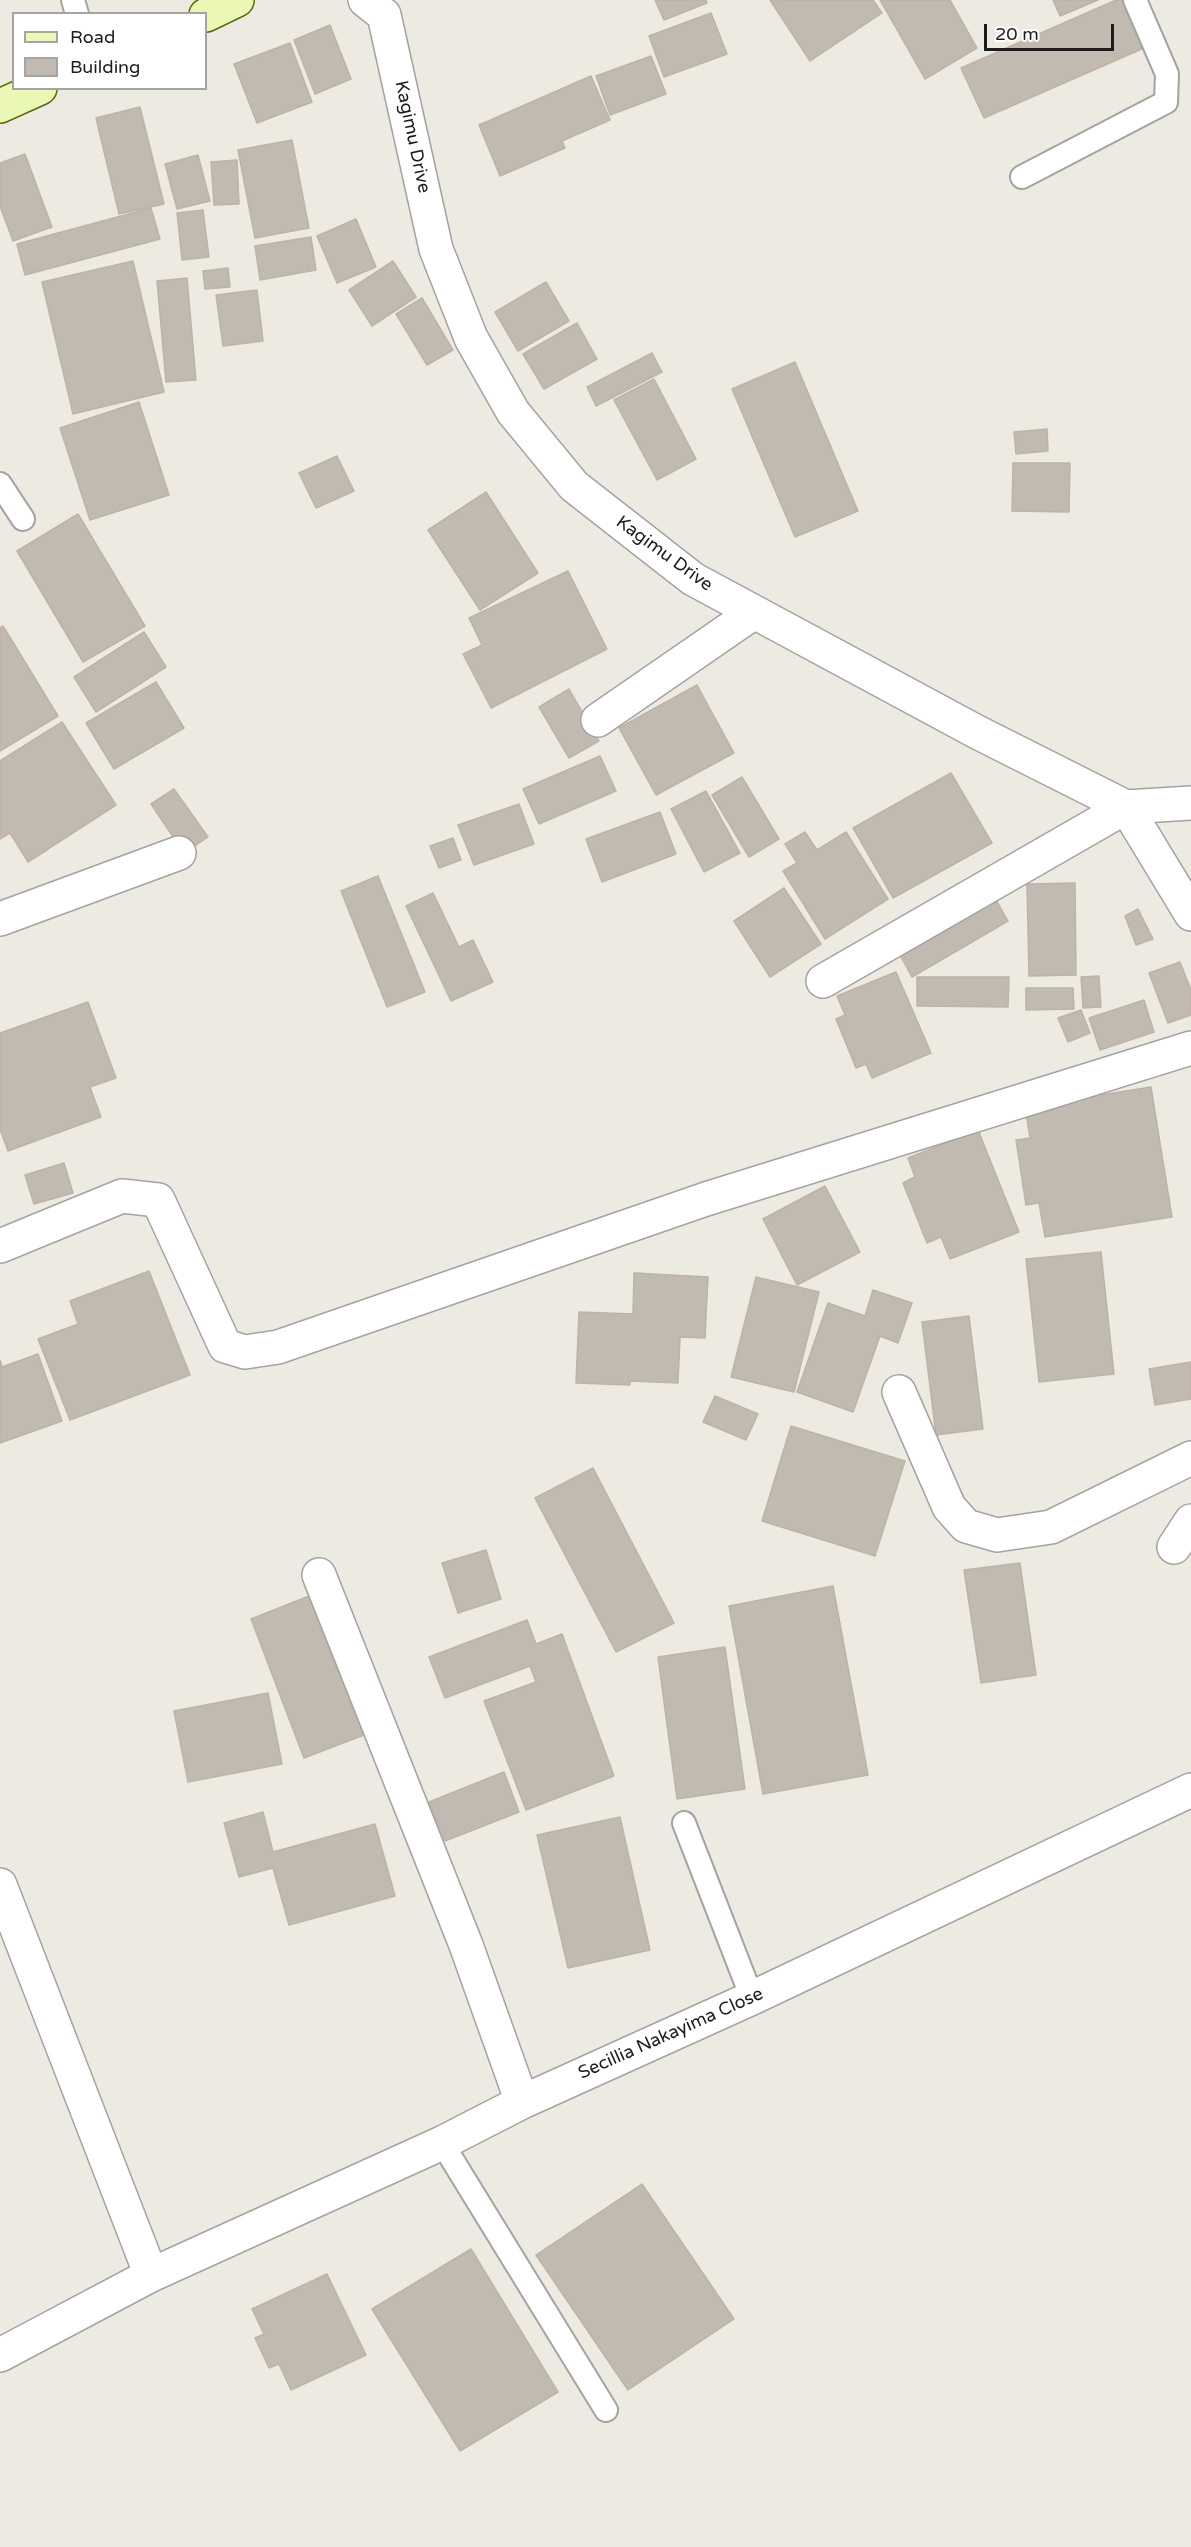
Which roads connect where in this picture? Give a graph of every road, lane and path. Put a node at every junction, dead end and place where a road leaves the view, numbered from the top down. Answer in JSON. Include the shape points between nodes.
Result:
{"nodes":[{"id":1,"x":237,"y":0,"type":"edge"},
{"id":2,"x":365,"y":0,"type":"edge"},
{"id":3,"x":1135,"y":0,"type":"edge"},
{"id":4,"x":207,"y":15,"type":"edge"},
{"id":5,"x":36,"y":90,"type":"edge"},
{"id":6,"x":0,"y":106,"type":"edge"},
{"id":7,"x":1022,"y":177,"type":"dead end"},
{"id":8,"x":0,"y":484,"type":"edge"},
{"id":9,"x":23,"y":519,"type":"dead end"},
{"id":10,"x":753,"y":613,"type":"junction"},
{"id":11,"x":598,"y":720,"type":"dead end"},
{"id":12,"x":1191,"y":803,"type":"edge"},
{"id":13,"x":1126,"y":807,"type":"junction"},
{"id":14,"x":179,"y":853,"type":"dead end"},
{"id":15,"x":1191,"y":914,"type":"edge"},
{"id":16,"x":0,"y":919,"type":"edge"},
{"id":17,"x":823,"y":981,"type":"dead end"},
{"id":18,"x":1191,"y":1048,"type":"edge"},
{"id":19,"x":0,"y":1246,"type":"edge"},
{"id":20,"x":898,"y":1392,"type":"dead end"},
{"id":21,"x":1191,"y":1458,"type":"edge"},
{"id":22,"x":319,"y":1575,"type":"dead end"},
{"id":23,"x":1191,"y":1791,"type":"edge"},
{"id":24,"x":684,"y":1823,"type":"dead end"},
{"id":25,"x":0,"y":1885,"type":"edge"},
{"id":26,"x":752,"y":1998,"type":"junction"},
{"id":27,"x":522,"y":2102,"type":"junction"},
{"id":28,"x":442,"y":2143,"type":"junction"},
{"id":29,"x":151,"y":2276,"type":"junction"},
{"id":30,"x":0,"y":2355,"type":"edge"},
{"id":31,"x":606,"y":2410,"type":"dead end"}],
"edges":[{"from":1,"to":4,"type":"main road"},
{"from":2,"to":10,"type":"street","name":"Kagimu Drive","via":[[384,15],[436,249],[471,338],[513,412],[574,486],[693,579]]},
{"from":3,"to":7,"type":"lane","via":[[1167,74],[1166,102]]},
{"from":5,"to":6,"type":"main road"},
{"from":8,"to":9,"type":"lane"},
{"from":10,"to":11,"type":"street"},
{"from":10,"to":13,"type":"street","name":"Kagimu Drive"},
{"from":12,"to":13,"type":"street"},
{"from":13,"to":15,"type":"street"},
{"from":13,"to":17,"type":"street"},
{"from":14,"to":16,"type":"street"},
{"from":18,"to":19,"type":"street","via":[[706,1199],[278,1347],[245,1352],[225,1346],[158,1200],[122,1196]]},
{"from":20,"to":21,"type":"street","via":[[949,1507],[966,1526],[997,1535],[1051,1527]]},
{"from":22,"to":27,"type":"street","via":[[466,1945]]},
{"from":23,"to":26,"type":"street","name":"Secillia Nakayima Close"},
{"from":24,"to":26,"type":"lane"},
{"from":25,"to":29,"type":"street"},
{"from":26,"to":27,"type":"street","name":"Secillia Nakayima Close"},
{"from":27,"to":28,"type":"street","name":"Secillia Nakayima Close"},
{"from":28,"to":29,"type":"street","name":"Secillia Nakayima Close"},
{"from":28,"to":31,"type":"lane"},
{"from":29,"to":30,"type":"street","name":"Secillia Nakayima Close"}]}
